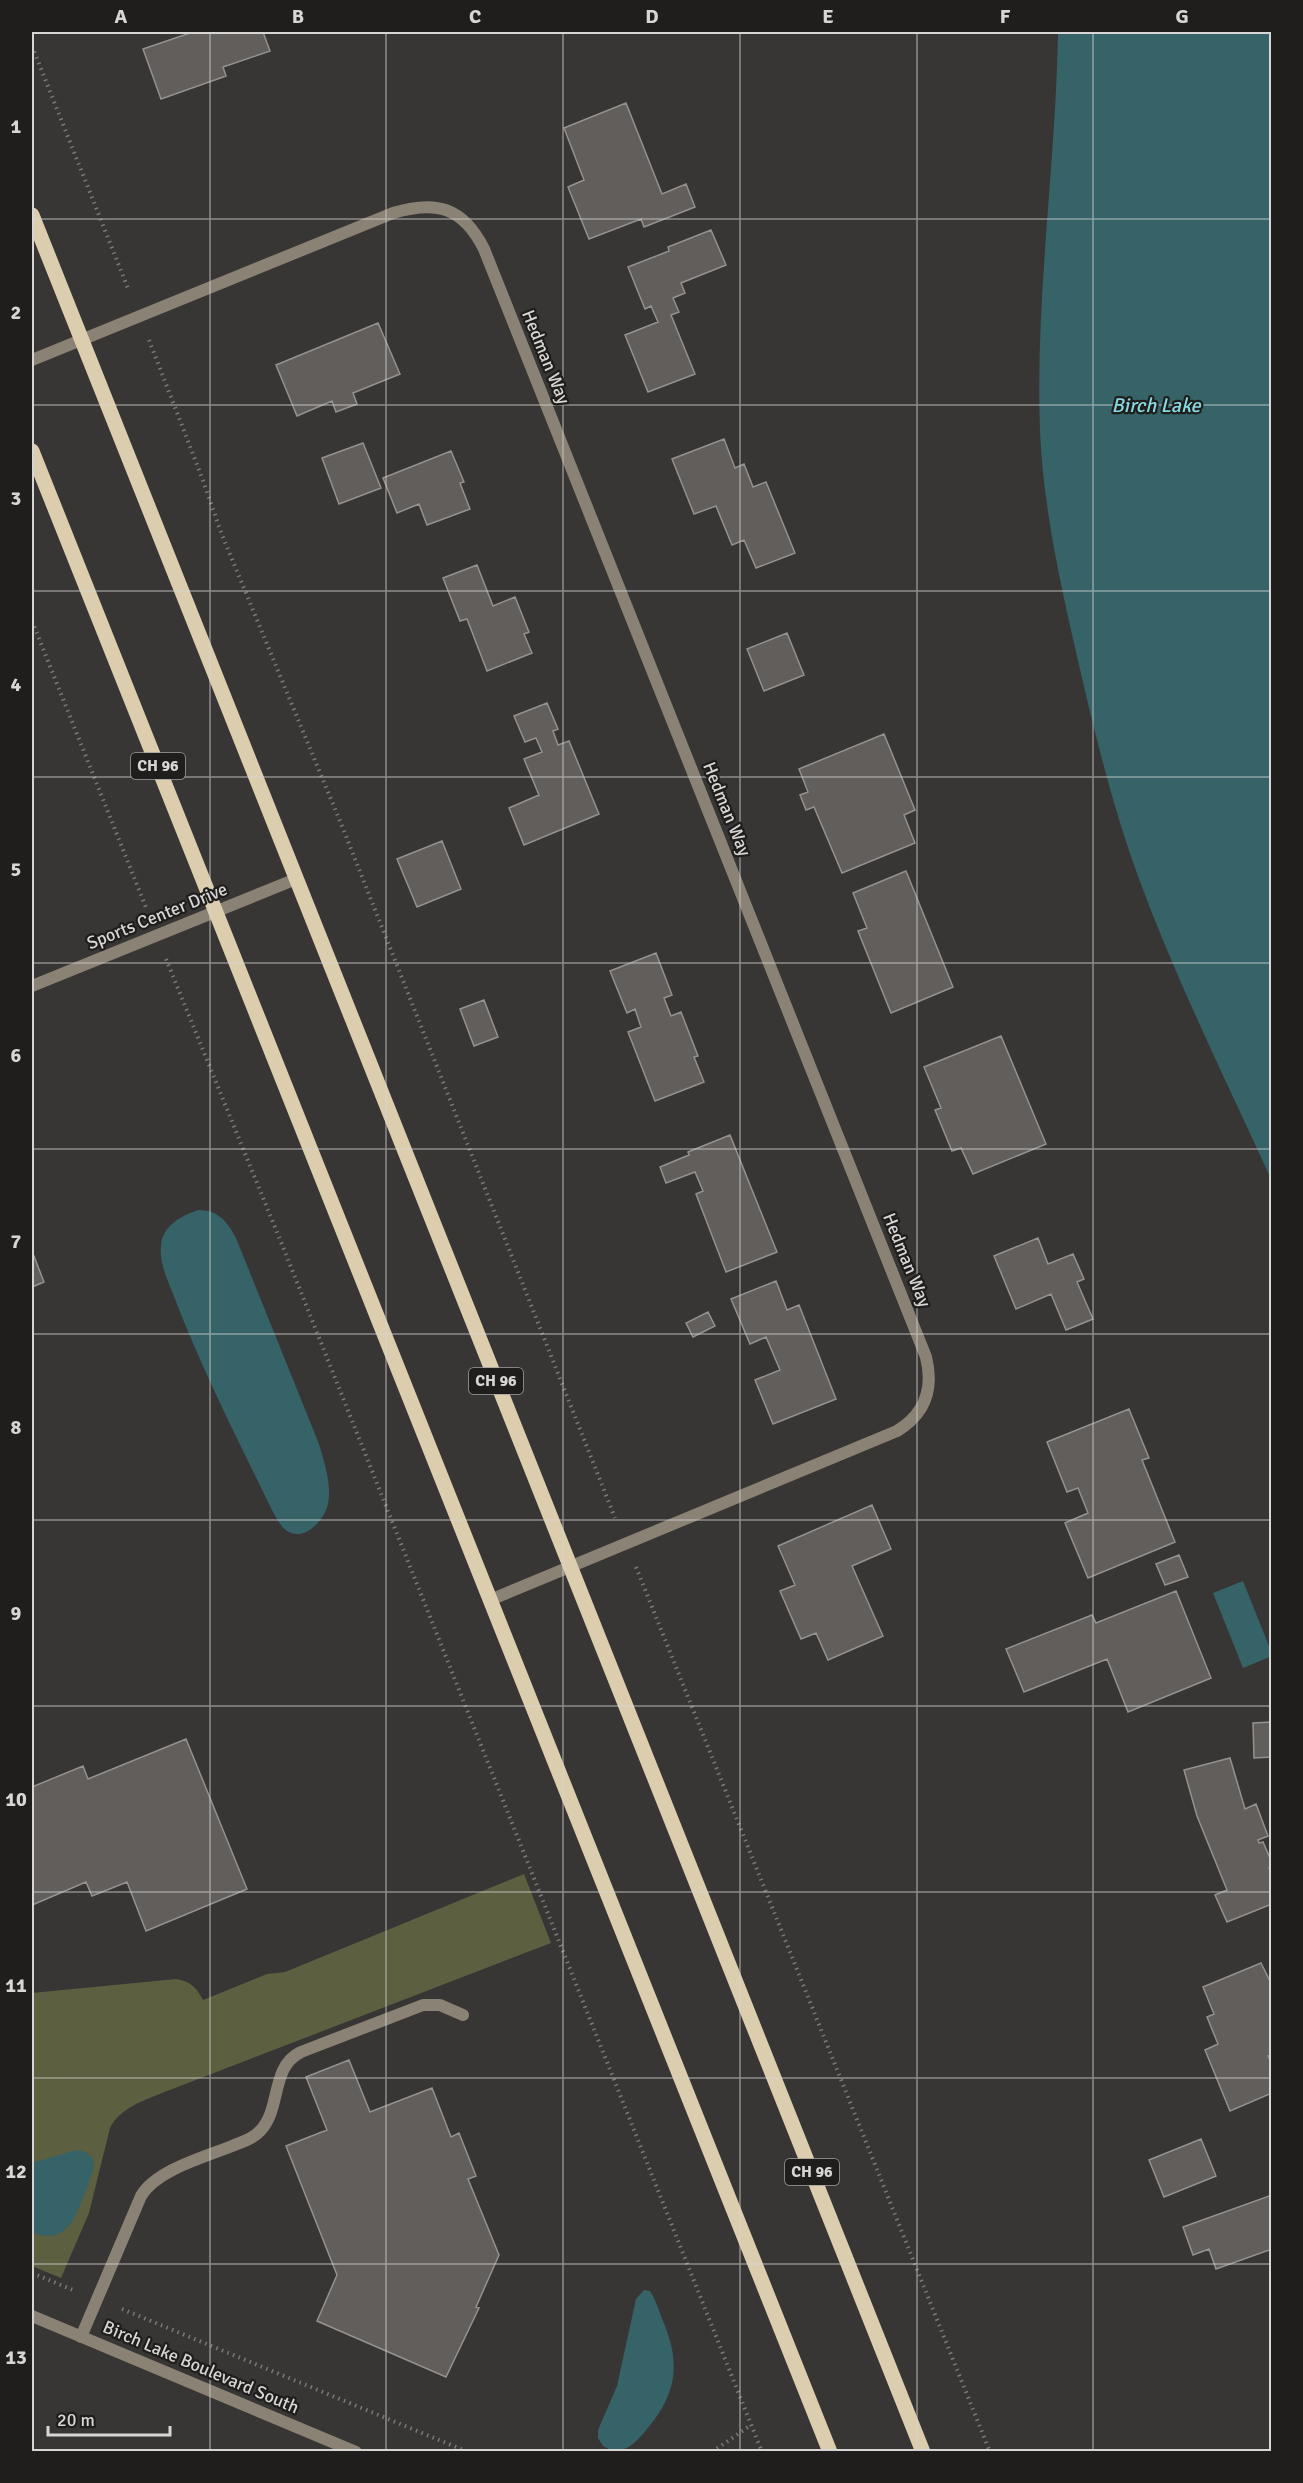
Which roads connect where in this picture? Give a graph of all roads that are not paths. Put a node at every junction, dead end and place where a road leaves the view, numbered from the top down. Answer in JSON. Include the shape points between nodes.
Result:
{"nodes":[{"id":1,"x":32,"y":215,"type":"edge"},
{"id":2,"x":81,"y":340,"type":"junction"},
{"id":3,"x":32,"y":360,"type":"edge"},
{"id":4,"x":32,"y":451,"type":"edge"},
{"id":5,"x":296,"y":879,"type":"junction"},
{"id":6,"x":215,"y":912,"type":"junction"},
{"id":7,"x":32,"y":986,"type":"edge"},
{"id":8,"x":571,"y":1567,"type":"junction"},
{"id":9,"x":490,"y":1600,"type":"junction"},
{"id":10,"x":463,"y":2015,"type":"dead end"},
{"id":11,"x":32,"y":2316,"type":"edge"},
{"id":12,"x":81,"y":2337,"type":"junction"},
{"id":13,"x":918,"y":2450,"type":"edge"},
{"id":14,"x":356,"y":2451,"type":"edge"},
{"id":15,"x":830,"y":2451,"type":"edge"}],
"edges":[{"from":1,"to":2,"type":"main road","number":"CH 96"},
{"from":2,"to":3,"type":"street","name":"Hedman Way"},
{"from":2,"to":5,"type":"main road","number":"CH 96"},
{"from":2,"to":8,"type":"street","name":"Hedman Way","via":[[393,213],[420,206],[436,207],[469,225],[488,260],[926,1357],[930,1376],[925,1403],[911,1422],[889,1436]]},
{"from":4,"to":6,"type":"main road","number":"CH 96"},
{"from":5,"to":6,"type":"street","name":"Sports Center Drive"},
{"from":5,"to":8,"type":"main road","number":"CH 96"},
{"from":6,"to":7,"type":"street","name":"Sports Center Drive"},
{"from":6,"to":9,"type":"main road","number":"CH 96"},
{"from":8,"to":9,"type":"street","name":"Hedman Way"},
{"from":8,"to":13,"type":"main road","number":"CH 96"},
{"from":9,"to":15,"type":"main road","number":"CH 96"},
{"from":10,"to":12,"type":"street","via":[[440,2005],[423,2005],[291,2058],[282,2071],[269,2116],[257,2134],[148,2185]]},
{"from":11,"to":12,"type":"street","name":"Birch Lake Boulevard South"},
{"from":12,"to":14,"type":"street","name":"Birch Lake Boulevard South"}]}
